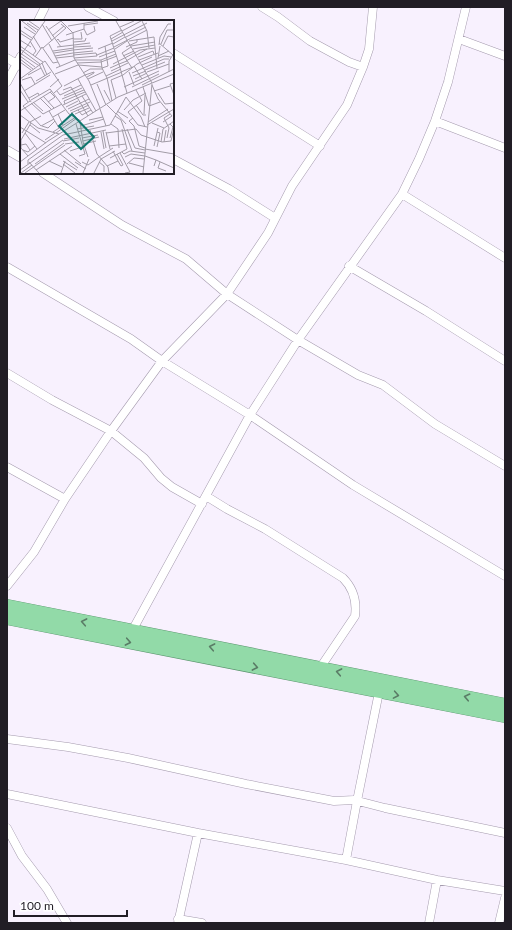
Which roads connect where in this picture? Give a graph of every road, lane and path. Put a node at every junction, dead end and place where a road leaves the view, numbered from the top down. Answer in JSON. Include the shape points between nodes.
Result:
{"nodes":[{"id":1,"x":45,"y":7,"type":"edge"},
{"id":2,"x":88,"y":7,"type":"edge"},
{"id":3,"x":262,"y":7,"type":"edge"},
{"id":4,"x":373,"y":7,"type":"edge"},
{"id":5,"x":466,"y":7,"type":"edge"},
{"id":6,"x":38,"y":20,"type":"edge"},
{"id":7,"x":112,"y":20,"type":"edge"},
{"id":8,"x":459,"y":39,"type":"junction"},
{"id":9,"x":174,"y":54,"type":"edge"},
{"id":10,"x":505,"y":56,"type":"edge"},
{"id":11,"x":7,"y":58,"type":"edge"},
{"id":12,"x":19,"y":65,"type":"edge"},
{"id":13,"x":363,"y":67,"type":"junction"},
{"id":14,"x":7,"y":82,"type":"edge"},
{"id":15,"x":435,"y":121,"type":"junction"},
{"id":16,"x":320,"y":146,"type":"junction"},
{"id":17,"x":505,"y":148,"type":"edge"},
{"id":18,"x":7,"y":150,"type":"edge"},
{"id":19,"x":20,"y":157,"type":"edge"},
{"id":20,"x":174,"y":160,"type":"edge"},
{"id":21,"x":45,"y":174,"type":"edge"},
{"id":22,"x":402,"y":194,"type":"junction"},
{"id":23,"x":275,"y":218,"type":"junction"},
{"id":24,"x":505,"y":258,"type":"edge"},
{"id":25,"x":349,"y":266,"type":"junction"},
{"id":26,"x":7,"y":267,"type":"edge"},
{"id":27,"x":227,"y":294,"type":"junction"},
{"id":28,"x":298,"y":340,"type":"junction"},
{"id":29,"x":162,"y":361,"type":"junction"},
{"id":30,"x":505,"y":361,"type":"edge"},
{"id":31,"x":7,"y":373,"type":"edge"},
{"id":32,"x":250,"y":415,"type":"junction"},
{"id":33,"x":111,"y":431,"type":"junction"},
{"id":34,"x":505,"y":466,"type":"edge"},
{"id":35,"x":7,"y":467,"type":"edge"},
{"id":36,"x":65,"y":499,"type":"junction"},
{"id":37,"x":204,"y":500,"type":"junction"},
{"id":38,"x":505,"y":576,"type":"edge"},
{"id":39,"x":7,"y":586,"type":"edge"},
{"id":40,"x":7,"y":606,"type":"edge"},
{"id":41,"x":7,"y":618,"type":"edge"},
{"id":42,"x":132,"y":631,"type":"junction"},
{"id":43,"x":320,"y":668,"type":"junction"},
{"id":44,"x":379,"y":692,"type":"junction"},
{"id":45,"x":505,"y":705,"type":"edge"},
{"id":46,"x":505,"y":716,"type":"edge"},
{"id":47,"x":7,"y":739,"type":"edge"},
{"id":48,"x":7,"y":794,"type":"edge"},
{"id":49,"x":356,"y":801,"type":"junction"},
{"id":50,"x":7,"y":828,"type":"edge"},
{"id":51,"x":198,"y":833,"type":"junction"},
{"id":52,"x":505,"y":834,"type":"edge"},
{"id":53,"x":346,"y":860,"type":"junction"},
{"id":54,"x":437,"y":880,"type":"junction"},
{"id":55,"x":505,"y":891,"type":"edge"},
{"id":56,"x":505,"y":898,"type":"edge"},
{"id":57,"x":178,"y":921,"type":"edge"},
{"id":58,"x":67,"y":923,"type":"edge"},
{"id":59,"x":202,"y":923,"type":"edge"},
{"id":60,"x":429,"y":923,"type":"edge"},
{"id":61,"x":499,"y":923,"type":"edge"}],
"edges":[{"from":1,"to":6,"type":"street"},
{"from":2,"to":7,"type":"street"},
{"from":3,"to":13,"type":"street","via":[[310,41]]},
{"from":4,"to":13,"type":"street","via":[[369,49]]},
{"from":5,"to":8,"type":"street"},
{"from":8,"to":10,"type":"street"},
{"from":8,"to":15,"type":"street"},
{"from":9,"to":16,"type":"street"},
{"from":11,"to":12,"type":"street"},
{"from":12,"to":14,"type":"street"},
{"from":13,"to":16,"type":"street","via":[[347,105]]},
{"from":15,"to":17,"type":"street"},
{"from":15,"to":22,"type":"street"},
{"from":16,"to":23,"type":"street","via":[[292,186]]},
{"from":18,"to":19,"type":"street"},
{"from":20,"to":23,"type":"street","via":[[229,189]]},
{"from":21,"to":27,"type":"street","via":[[122,225],[186,260]]},
{"from":22,"to":24,"type":"street"},
{"from":22,"to":25,"type":"street"},
{"from":23,"to":27,"type":"street","via":[[268,233]]},
{"from":25,"to":28,"type":"street"},
{"from":25,"to":30,"type":"street"},
{"from":26,"to":29,"type":"street","via":[[131,339]]},
{"from":27,"to":28,"type":"street"},
{"from":27,"to":29,"type":"street"},
{"from":28,"to":32,"type":"street"},
{"from":28,"to":34,"type":"street","via":[[383,385],[435,424]]},
{"from":29,"to":32,"type":"street"},
{"from":29,"to":33,"type":"street"},
{"from":31,"to":33,"type":"street"},
{"from":32,"to":37,"type":"street"},
{"from":32,"to":38,"type":"street","via":[[353,485]]},
{"from":33,"to":36,"type":"street"},
{"from":33,"to":37,"type":"street","via":[[144,458],[172,487]]},
{"from":35,"to":36,"type":"street"},
{"from":36,"to":39,"type":"street","via":[[34,552]]},
{"from":37,"to":42,"type":"street"},
{"from":37,"to":43,"type":"street","via":[[265,528],[350,585],[355,597],[355,616]]},
{"from":42,"to":40,"type":"highway","one_way":true},
{"from":41,"to":44,"type":"highway","one_way":true},
{"from":43,"to":42,"type":"highway","one_way":true},
{"from":45,"to":43,"type":"highway","one_way":true},
{"from":44,"to":46,"type":"highway","one_way":true},
{"from":44,"to":49,"type":"street"},
{"from":47,"to":49,"type":"street","via":[[128,758],[334,802]]},
{"from":48,"to":51,"type":"street"},
{"from":49,"to":52,"type":"street"},
{"from":49,"to":53,"type":"street"},
{"from":50,"to":58,"type":"street","via":[[22,856],[47,889]]},
{"from":51,"to":53,"type":"street"},
{"from":51,"to":57,"type":"street"},
{"from":53,"to":54,"type":"street"},
{"from":54,"to":55,"type":"street"},
{"from":54,"to":60,"type":"street"},
{"from":56,"to":61,"type":"street"},
{"from":57,"to":59,"type":"street"}]}
